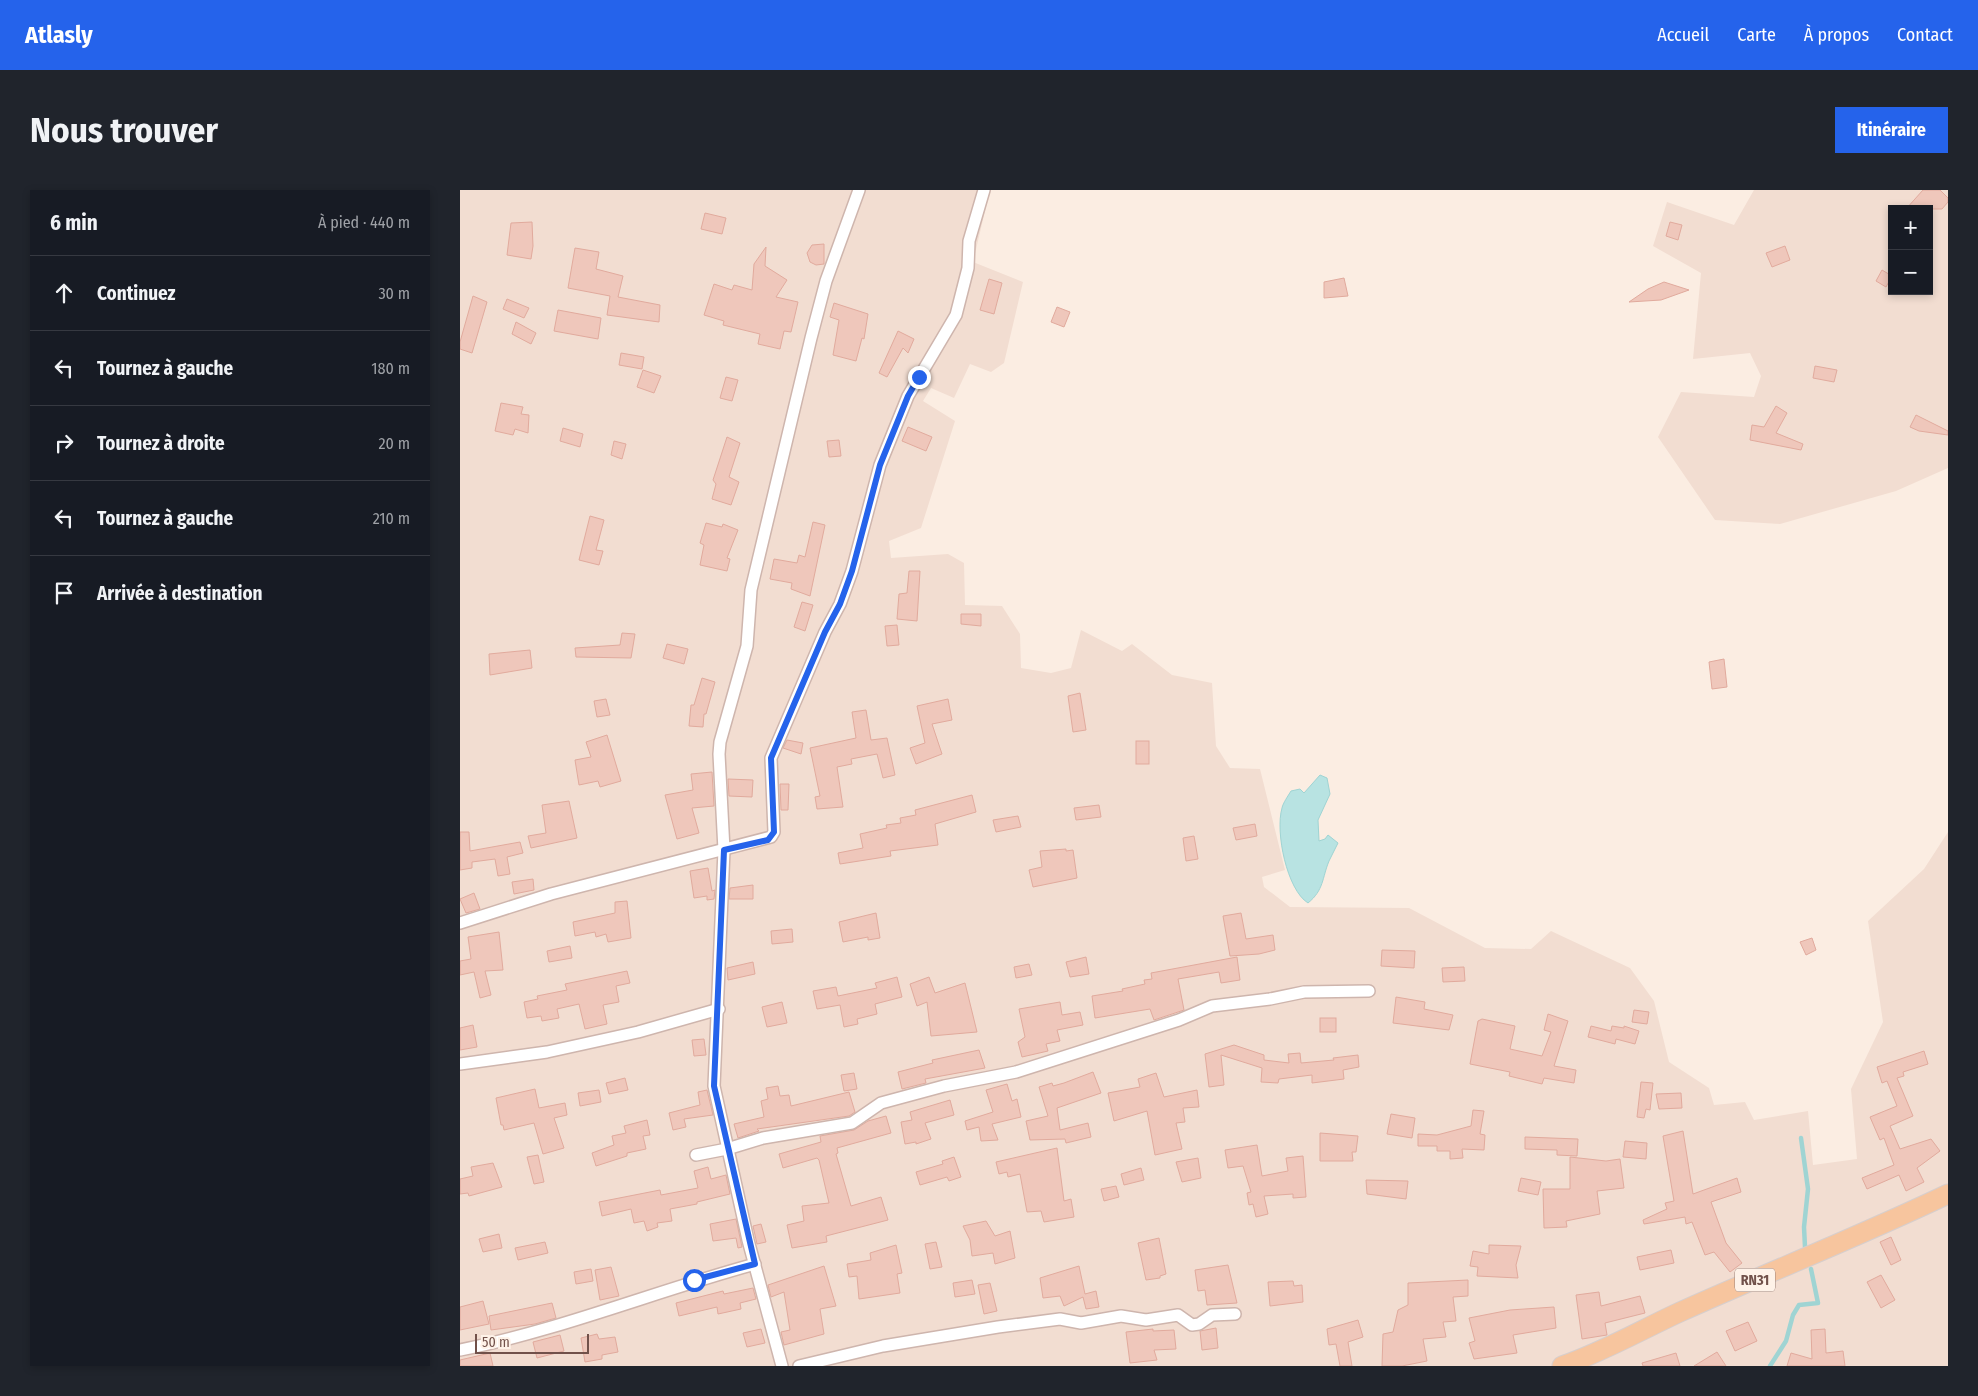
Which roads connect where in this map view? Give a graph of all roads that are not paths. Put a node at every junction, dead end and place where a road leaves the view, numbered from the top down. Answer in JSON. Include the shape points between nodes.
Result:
{"nodes":[{"id":1,"x":859,"y":190,"type":"edge"},
{"id":2,"x":984,"y":190,"type":"edge"},
{"id":3,"x":724,"y":850,"type":"junction"},
{"id":4,"x":460,"y":923,"type":"edge"},
{"id":5,"x":1369,"y":991,"type":"dead end"},
{"id":6,"x":719,"y":1009,"type":"junction"},
{"id":7,"x":460,"y":1064,"type":"edge"},
{"id":8,"x":727,"y":1149,"type":"junction"},
{"id":9,"x":696,"y":1155,"type":"dead end"},
{"id":10,"x":1948,"y":1194,"type":"edge"},
{"id":11,"x":755,"y":1264,"type":"junction"},
{"id":12,"x":1235,"y":1314,"type":"dead end"},
{"id":13,"x":460,"y":1350,"type":"edge"},
{"id":14,"x":782,"y":1366,"type":"edge"},
{"id":15,"x":799,"y":1366,"type":"edge"},
{"id":16,"x":1562,"y":1366,"type":"edge"}],
"edges":[{"from":1,"to":3,"type":"street","via":[[826,282],[808,347],[751,590],[747,646],[720,742]]},
{"from":2,"to":3,"type":"street","via":[[969,241],[968,268],[956,315],[908,396],[880,465],[840,604],[771,758],[774,832],[768,840]]},
{"from":3,"to":4,"type":"street","via":[[551,894]]},
{"from":3,"to":6,"type":"street"},
{"from":5,"to":8,"type":"street","via":[[1304,992],[1212,1006],[1180,1020],[1016,1072],[881,1103],[852,1123],[762,1138]]},
{"from":6,"to":7,"type":"street","via":[[638,1032],[547,1052]]},
{"from":6,"to":8,"type":"street","via":[[714,1086]]},
{"from":8,"to":9,"type":"street"},
{"from":8,"to":11,"type":"street"},
{"from":10,"to":16,"type":"main road","number":"RN31"},
{"from":11,"to":13,"type":"street","via":[[694,1280],[580,1318]]},
{"from":11,"to":14,"type":"street"},
{"from":12,"to":15,"type":"street","via":[[1212,1315],[1192,1325],[1178,1315],[1146,1320],[1124,1316],[1086,1322],[1042,1322],[940,1335]]}]}
